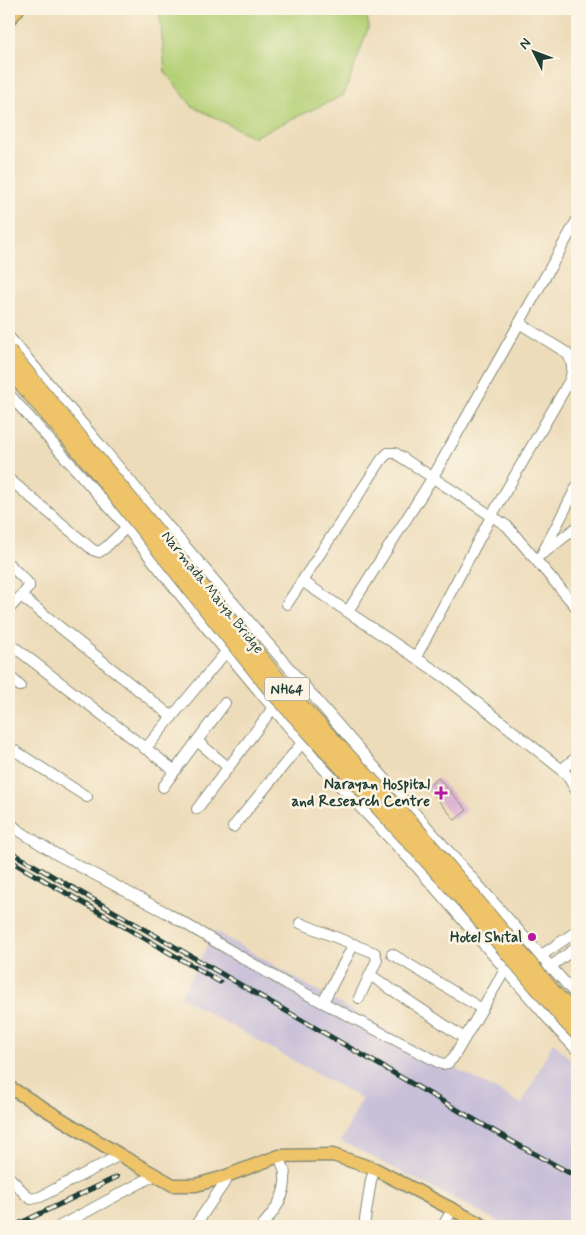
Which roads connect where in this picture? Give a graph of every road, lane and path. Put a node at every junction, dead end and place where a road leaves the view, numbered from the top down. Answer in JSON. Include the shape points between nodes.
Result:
{"nodes":[{"id":1,"x":18,"y":9,"type":"edge"},
{"id":2,"x":9,"y":20,"type":"edge"},
{"id":3,"x":577,"y":220,"type":"edge"},
{"id":4,"x":519,"y":323,"type":"junction"},
{"id":5,"x":9,"y":337,"type":"edge"},
{"id":6,"x":9,"y":351,"type":"edge"},
{"id":7,"x":575,"y":364,"type":"edge"},
{"id":8,"x":9,"y":370,"type":"edge"},
{"id":9,"x":9,"y":394,"type":"edge"},
{"id":10,"x":433,"y":477,"type":"junction"},
{"id":11,"x":9,"y":479,"type":"edge"},
{"id":12,"x":577,"y":486,"type":"edge"},
{"id":13,"x":492,"y":515,"type":"junction"},
{"id":14,"x":577,"y":527,"type":"edge"},
{"id":15,"x":126,"y":528,"type":"junction"},
{"id":16,"x":539,"y":557,"type":"junction"},
{"id":17,"x":9,"y":564,"type":"edge"},
{"id":18,"x":302,"y":581,"type":"junction"},
{"id":19,"x":21,"y":596,"type":"junction"},
{"id":20,"x":287,"y":604,"type":"dead end"},
{"id":21,"x":9,"y":608,"type":"edge"},
{"id":22,"x":577,"y":608,"type":"edge"},
{"id":23,"x":348,"y":611,"type":"junction"},
{"id":24,"x":9,"y":643,"type":"edge"},
{"id":25,"x":226,"y":652,"type":"junction"},
{"id":26,"x":416,"y":657,"type":"junction"},
{"id":27,"x":9,"y":676,"type":"edge"},
{"id":28,"x":20,"y":686,"type":"dead end"},
{"id":29,"x":225,"y":703,"type":"dead end"},
{"id":30,"x":273,"y":708,"type":"junction"},
{"id":31,"x":172,"y":717,"type":"junction"},
{"id":32,"x":196,"y":741,"type":"junction"},
{"id":33,"x":302,"y":743,"type":"junction"},
{"id":34,"x":9,"y":747,"type":"edge"},
{"id":35,"x":145,"y":749,"type":"junction"},
{"id":36,"x":577,"y":758,"type":"edge"},
{"id":37,"x":228,"y":767,"type":"junction"},
{"id":38,"x":561,"y":770,"type":"junction"},
{"id":39,"x":175,"y":771,"type":"junction"},
{"id":40,"x":163,"y":787,"type":"dead end"},
{"id":41,"x":577,"y":792,"type":"edge"},
{"id":42,"x":87,"y":797,"type":"dead end"},
{"id":43,"x":196,"y":810,"type":"dead end"},
{"id":44,"x":9,"y":822,"type":"edge"},
{"id":45,"x":233,"y":827,"type":"dead end"},
{"id":46,"x":300,"y":924,"type":"dead end"},
{"id":47,"x":577,"y":931,"type":"edge"},
{"id":48,"x":354,"y":944,"type":"junction"},
{"id":49,"x":577,"y":947,"type":"edge"},
{"id":50,"x":392,"y":954,"type":"dead end"},
{"id":51,"x":541,"y":956,"type":"junction"},
{"id":52,"x":550,"y":966,"type":"junction"},
{"id":53,"x":508,"y":972,"type":"junction"},
{"id":54,"x":370,"y":975,"type":"junction"},
{"id":55,"x":520,"y":987,"type":"junction"},
{"id":56,"x":577,"y":996,"type":"edge"},
{"id":57,"x":359,"y":998,"type":"dead end"},
{"id":58,"x":323,"y":1002,"type":"junction"},
{"id":59,"x":482,"y":1009,"type":"junction"},
{"id":60,"x":577,"y":1016,"type":"edge"},
{"id":61,"x":577,"y":1033,"type":"edge"},
{"id":62,"x":464,"y":1038,"type":"junction"},
{"id":63,"x":577,"y":1050,"type":"edge"},
{"id":64,"x":9,"y":1087,"type":"edge"},
{"id":65,"x":120,"y":1156,"type":"junction"},
{"id":66,"x":279,"y":1156,"type":"junction"},
{"id":67,"x":375,"y":1169,"type":"junction"},
{"id":68,"x":155,"y":1176,"type":"junction"},
{"id":69,"x":229,"y":1176,"type":"junction"},
{"id":70,"x":9,"y":1177,"type":"edge"},
{"id":71,"x":452,"y":1210,"type":"junction"},
{"id":72,"x":63,"y":1224,"type":"edge"},
{"id":73,"x":195,"y":1226,"type":"edge"},
{"id":74,"x":262,"y":1226,"type":"edge"},
{"id":75,"x":364,"y":1226,"type":"edge"},
{"id":76,"x":443,"y":1226,"type":"edge"},
{"id":77,"x":484,"y":1226,"type":"edge"}],
"edges":[{"from":1,"to":2,"type":"main road"},
{"from":3,"to":4,"type":"street"},
{"from":4,"to":7,"type":"street","via":[[567,353]]},
{"from":4,"to":10,"type":"street"},
{"from":5,"to":51,"type":"street","via":[[196,560]]},
{"from":6,"to":60,"type":"highway","number":"NH64","bridge":true,"via":[[292,696],[414,826]]},
{"from":7,"to":13,"type":"street","via":[[570,380]]},
{"from":8,"to":61,"type":"highway","name":"Narmada Maiya Bridge","number":"NH64","bridge":true,"via":[[91,465],[269,688],[461,898]]},
{"from":9,"to":15,"type":"street","number":"NH64"},
{"from":10,"to":13,"type":"street"},
{"from":10,"to":18,"type":"street","via":[[395,453],[388,453]]},
{"from":10,"to":23,"type":"street"},
{"from":11,"to":15,"type":"street","via":[[93,550],[98,552],[105,548]]},
{"from":12,"to":16,"type":"street"},
{"from":13,"to":16,"type":"street"},
{"from":13,"to":26,"type":"street"},
{"from":14,"to":16,"type":"street"},
{"from":15,"to":25,"type":"street","number":"NH64"},
{"from":16,"to":22,"type":"street"},
{"from":17,"to":19,"type":"street","via":[[29,582]]},
{"from":18,"to":20,"type":"street"},
{"from":18,"to":23,"type":"street"},
{"from":19,"to":21,"type":"street"},
{"from":19,"to":31,"type":"street"},
{"from":23,"to":26,"type":"street"},
{"from":24,"to":35,"type":"street"},
{"from":25,"to":30,"type":"street","number":"NH64"},
{"from":25,"to":31,"type":"street"},
{"from":26,"to":38,"type":"street"},
{"from":27,"to":28,"type":"street"},
{"from":29,"to":32,"type":"street"},
{"from":30,"to":33,"type":"street","number":"NH64"},
{"from":30,"to":37,"type":"street"},
{"from":31,"to":35,"type":"street"},
{"from":32,"to":37,"type":"street"},
{"from":32,"to":39,"type":"street"},
{"from":33,"to":45,"type":"street"},
{"from":33,"to":53,"type":"street","number":"NH64"},
{"from":34,"to":42,"type":"street"},
{"from":35,"to":39,"type":"street"},
{"from":36,"to":38,"type":"street"},
{"from":37,"to":43,"type":"street"},
{"from":38,"to":41,"type":"street"},
{"from":39,"to":40,"type":"street"},
{"from":44,"to":58,"type":"street","via":[[56,854]]},
{"from":46,"to":48,"type":"street"},
{"from":47,"to":51,"type":"street"},
{"from":48,"to":54,"type":"street","via":[[376,953],[377,960]]},
{"from":48,"to":58,"type":"street"},
{"from":49,"to":52,"type":"street"},
{"from":50,"to":59,"type":"street"},
{"from":51,"to":52,"type":"street"},
{"from":51,"to":53,"type":"street"},
{"from":52,"to":55,"type":"street"},
{"from":52,"to":56,"type":"street"},
{"from":53,"to":55,"type":"street","number":"NH64"},
{"from":53,"to":59,"type":"street"},
{"from":54,"to":57,"type":"street"},
{"from":54,"to":62,"type":"street"},
{"from":55,"to":63,"type":"street","number":"NH64"},
{"from":58,"to":62,"type":"street","via":[[442,1064],[450,1062]]},
{"from":59,"to":62,"type":"street"},
{"from":64,"to":65,"type":"main road"},
{"from":65,"to":68,"type":"main road"},
{"from":65,"to":70,"type":"street","via":[[32,1199]]},
{"from":66,"to":67,"type":"main road","via":[[333,1155]]},
{"from":66,"to":69,"type":"main road"},
{"from":66,"to":74,"type":"street","via":[[285,1175],[284,1194]]},
{"from":67,"to":71,"type":"main road"},
{"from":67,"to":75,"type":"street"},
{"from":68,"to":69,"type":"main road","via":[[173,1185],[196,1185]]},
{"from":68,"to":72,"type":"street"},
{"from":69,"to":73,"type":"street"},
{"from":71,"to":76,"type":"street"},
{"from":71,"to":77,"type":"main road"}]}
